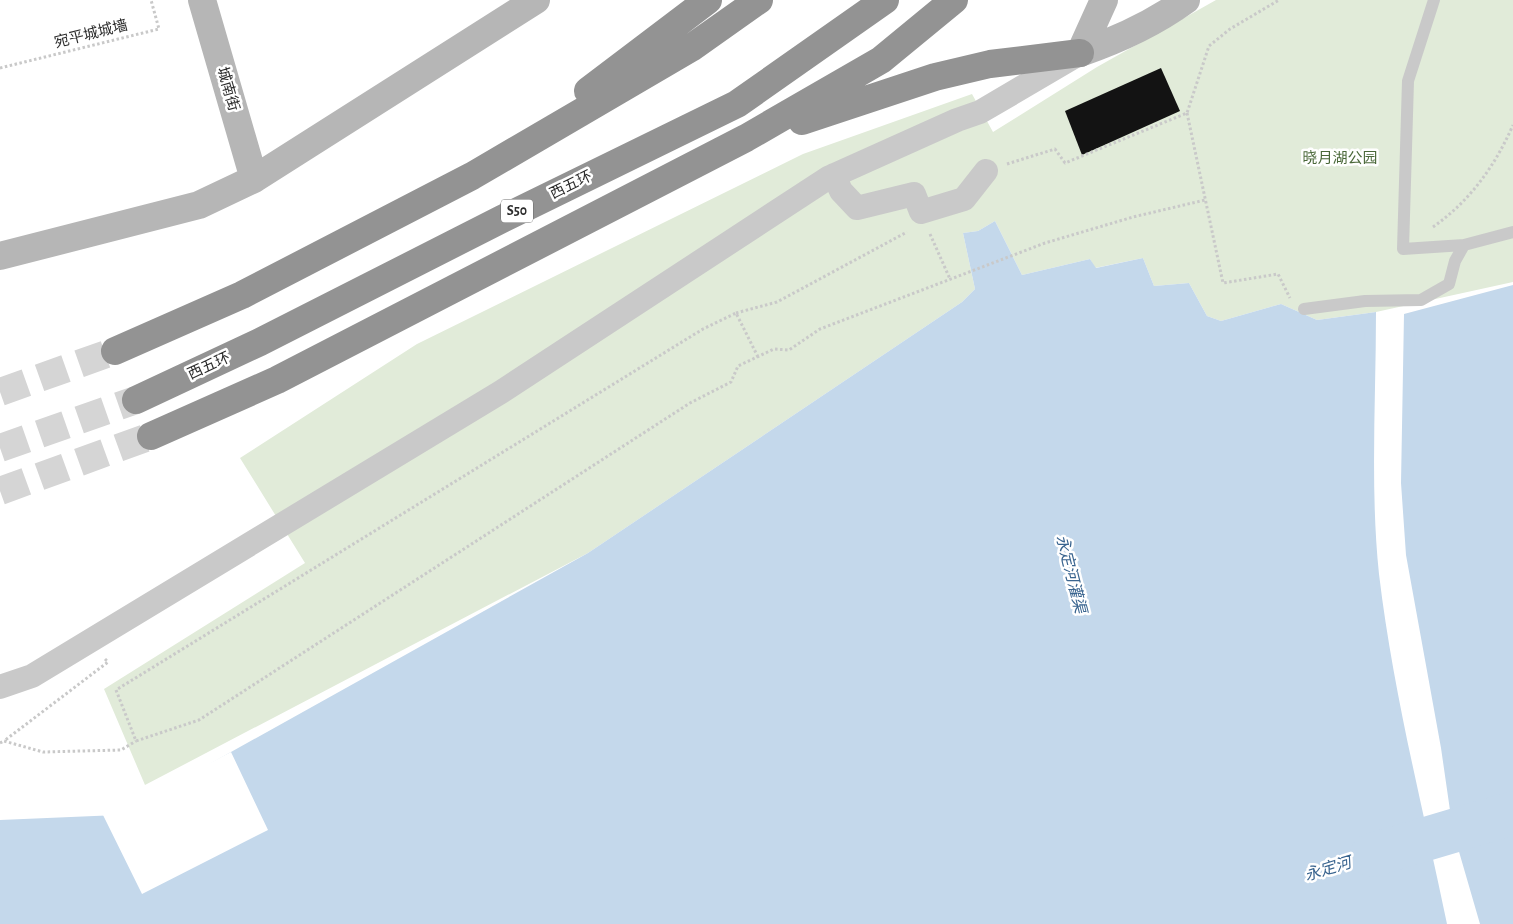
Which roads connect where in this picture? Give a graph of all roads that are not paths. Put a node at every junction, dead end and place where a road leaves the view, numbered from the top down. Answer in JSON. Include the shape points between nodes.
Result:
{"nodes":[{"id":1,"x":202,"y":0,"type":"edge"},
{"id":2,"x":536,"y":0,"type":"edge"},
{"id":3,"x":708,"y":0,"type":"edge"},
{"id":4,"x":759,"y":0,"type":"edge"},
{"id":5,"x":885,"y":0,"type":"edge"},
{"id":6,"x":954,"y":0,"type":"edge"},
{"id":7,"x":1104,"y":0,"type":"edge"},
{"id":8,"x":1186,"y":0,"type":"edge"},
{"id":9,"x":1434,"y":0,"type":"edge"},
{"id":10,"x":1080,"y":53,"type":"junction"},
{"id":11,"x":746,"y":138,"type":"junction"},
{"id":12,"x":986,"y":171,"type":"road end"},
{"id":13,"x":834,"y":175,"type":"junction"},
{"id":14,"x":472,"y":176,"type":"junction"},
{"id":15,"x":254,"y":179,"type":"junction"},
{"id":16,"x":1513,"y":232,"type":"edge"},
{"id":17,"x":1464,"y":245,"type":"junction"},
{"id":18,"x":0,"y":256,"type":"edge"},
{"id":19,"x":1304,"y":309,"type":"road end"},
{"id":20,"x":115,"y":351,"type":"tunnel mouth"},
{"id":21,"x":136,"y":400,"type":"tunnel mouth"},
{"id":22,"x":151,"y":436,"type":"tunnel mouth"},
{"id":23,"x":0,"y":687,"type":"edge"}],
"edges":[{"from":1,"to":15,"type":"street","name":"城南街"},
{"from":2,"to":15,"type":"street"},
{"from":3,"to":14,"type":"highway"},
{"from":4,"to":14,"type":"highway","via":[[691,48]]},
{"from":5,"to":21,"type":"highway","name":"西五环","number":"S50","via":[[737,104],[260,342]]},
{"from":6,"to":11,"type":"highway","via":[[881,60]]},
{"from":7,"to":10,"type":"street"},
{"from":8,"to":10,"type":"street","via":[[1165,16],[1118,40]]},
{"from":9,"to":17,"type":"lane","via":[[1408,81],[1403,249]]},
{"from":10,"to":11,"type":"highway","via":[[990,64],[935,77]]},
{"from":10,"to":13,"type":"street","via":[[980,112]]},
{"from":11,"to":22,"type":"highway","via":[[277,380]]},
{"from":12,"to":13,"type":"street","via":[[964,199],[923,217],[914,194],[857,208],[841,191]]},
{"from":13,"to":23,"type":"street","via":[[501,392],[32,676]]},
{"from":14,"to":20,"type":"highway","via":[[242,295]]},
{"from":15,"to":18,"type":"street","via":[[199,205]]},
{"from":16,"to":17,"type":"lane"},
{"from":17,"to":19,"type":"lane","via":[[1449,284],[1421,300],[1365,301]]}]}
